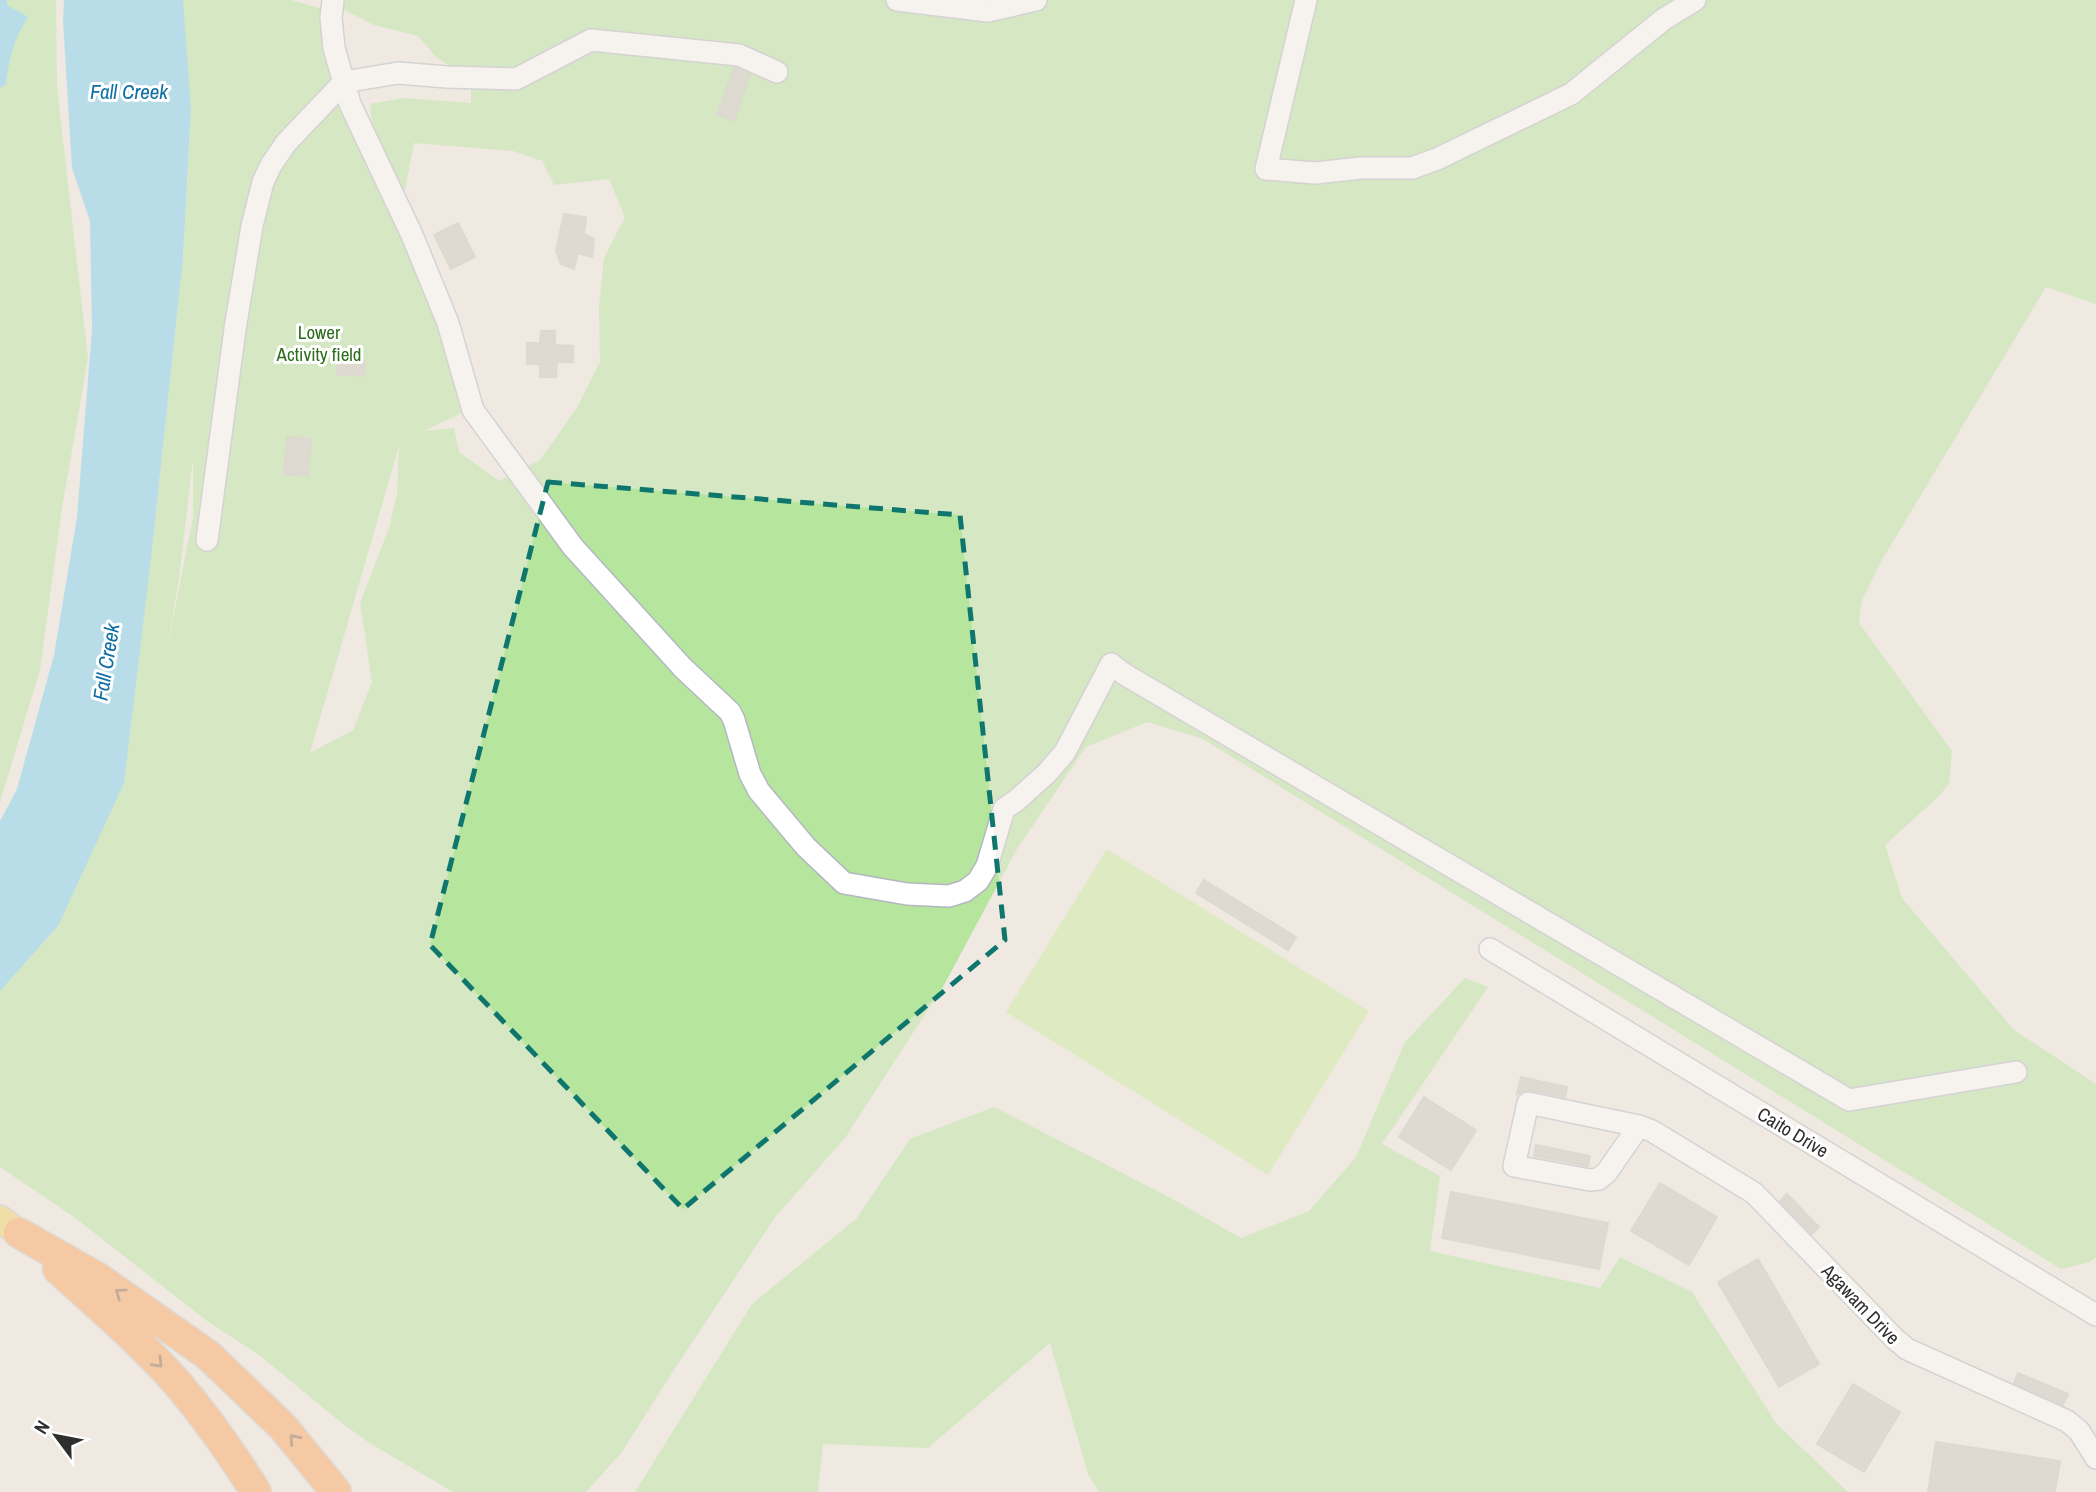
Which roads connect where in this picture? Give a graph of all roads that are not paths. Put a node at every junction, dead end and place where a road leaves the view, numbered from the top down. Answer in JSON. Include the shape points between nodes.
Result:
{"nodes":[{"id":1,"x":333,"y":0,"type":"edge"},
{"id":2,"x":897,"y":0,"type":"edge"},
{"id":3,"x":1036,"y":0,"type":"edge"},
{"id":4,"x":1306,"y":0,"type":"edge"},
{"id":5,"x":1695,"y":0,"type":"edge"},
{"id":6,"x":777,"y":72,"type":"dead end"},
{"id":7,"x":344,"y":82,"type":"junction"},
{"id":8,"x":207,"y":540,"type":"dead end"},
{"id":9,"x":1490,"y":949,"type":"dead end"},
{"id":10,"x":2016,"y":1072,"type":"dead end"},
{"id":11,"x":1639,"y":1126,"type":"junction"},
{"id":12,"x":9,"y":1226,"type":"edge"},
{"id":13,"x":2096,"y":1315,"type":"edge"},
{"id":14,"x":2096,"y":1458,"type":"edge"},
{"id":15,"x":256,"y":1492,"type":"edge"},
{"id":16,"x":336,"y":1492,"type":"edge"}],
"edges":[{"from":1,"to":7,"type":"street","via":[[334,48]]},
{"from":2,"to":3,"type":"street","via":[[988,11]]},
{"from":4,"to":5,"type":"street","via":[[1266,169],[1315,173],[1412,168],[1437,159],[1571,94],[1664,19]]},
{"from":6,"to":7,"type":"street","via":[[739,55],[591,40],[516,79],[398,73]]},
{"from":7,"to":8,"type":"street","via":[[286,143],[262,182],[235,329]]},
{"from":7,"to":10,"type":"street","via":[[448,323],[473,410],[573,547],[683,668],[730,712],[759,791],[806,848],[844,883],[907,894],[965,891],[988,866],[1004,809],[1065,752],[1111,664],[1849,1100]]},
{"from":9,"to":13,"type":"street","name":"Caito Drive"},
{"from":11,"to":11,"type":"street","name":"Agawam Drive","via":[[1528,1103],[1514,1166],[1599,1179]]},
{"from":11,"to":14,"type":"street","name":"Agawam Drive","via":[[1754,1194],[1907,1349],[2067,1421]]},
{"from":12,"to":15,"type":"highway","one_way":true,"via":[[177,1382],[223,1440]]},
{"from":16,"to":12,"type":"highway","one_way":true,"via":[[283,1427],[208,1355],[99,1278]]}]}
